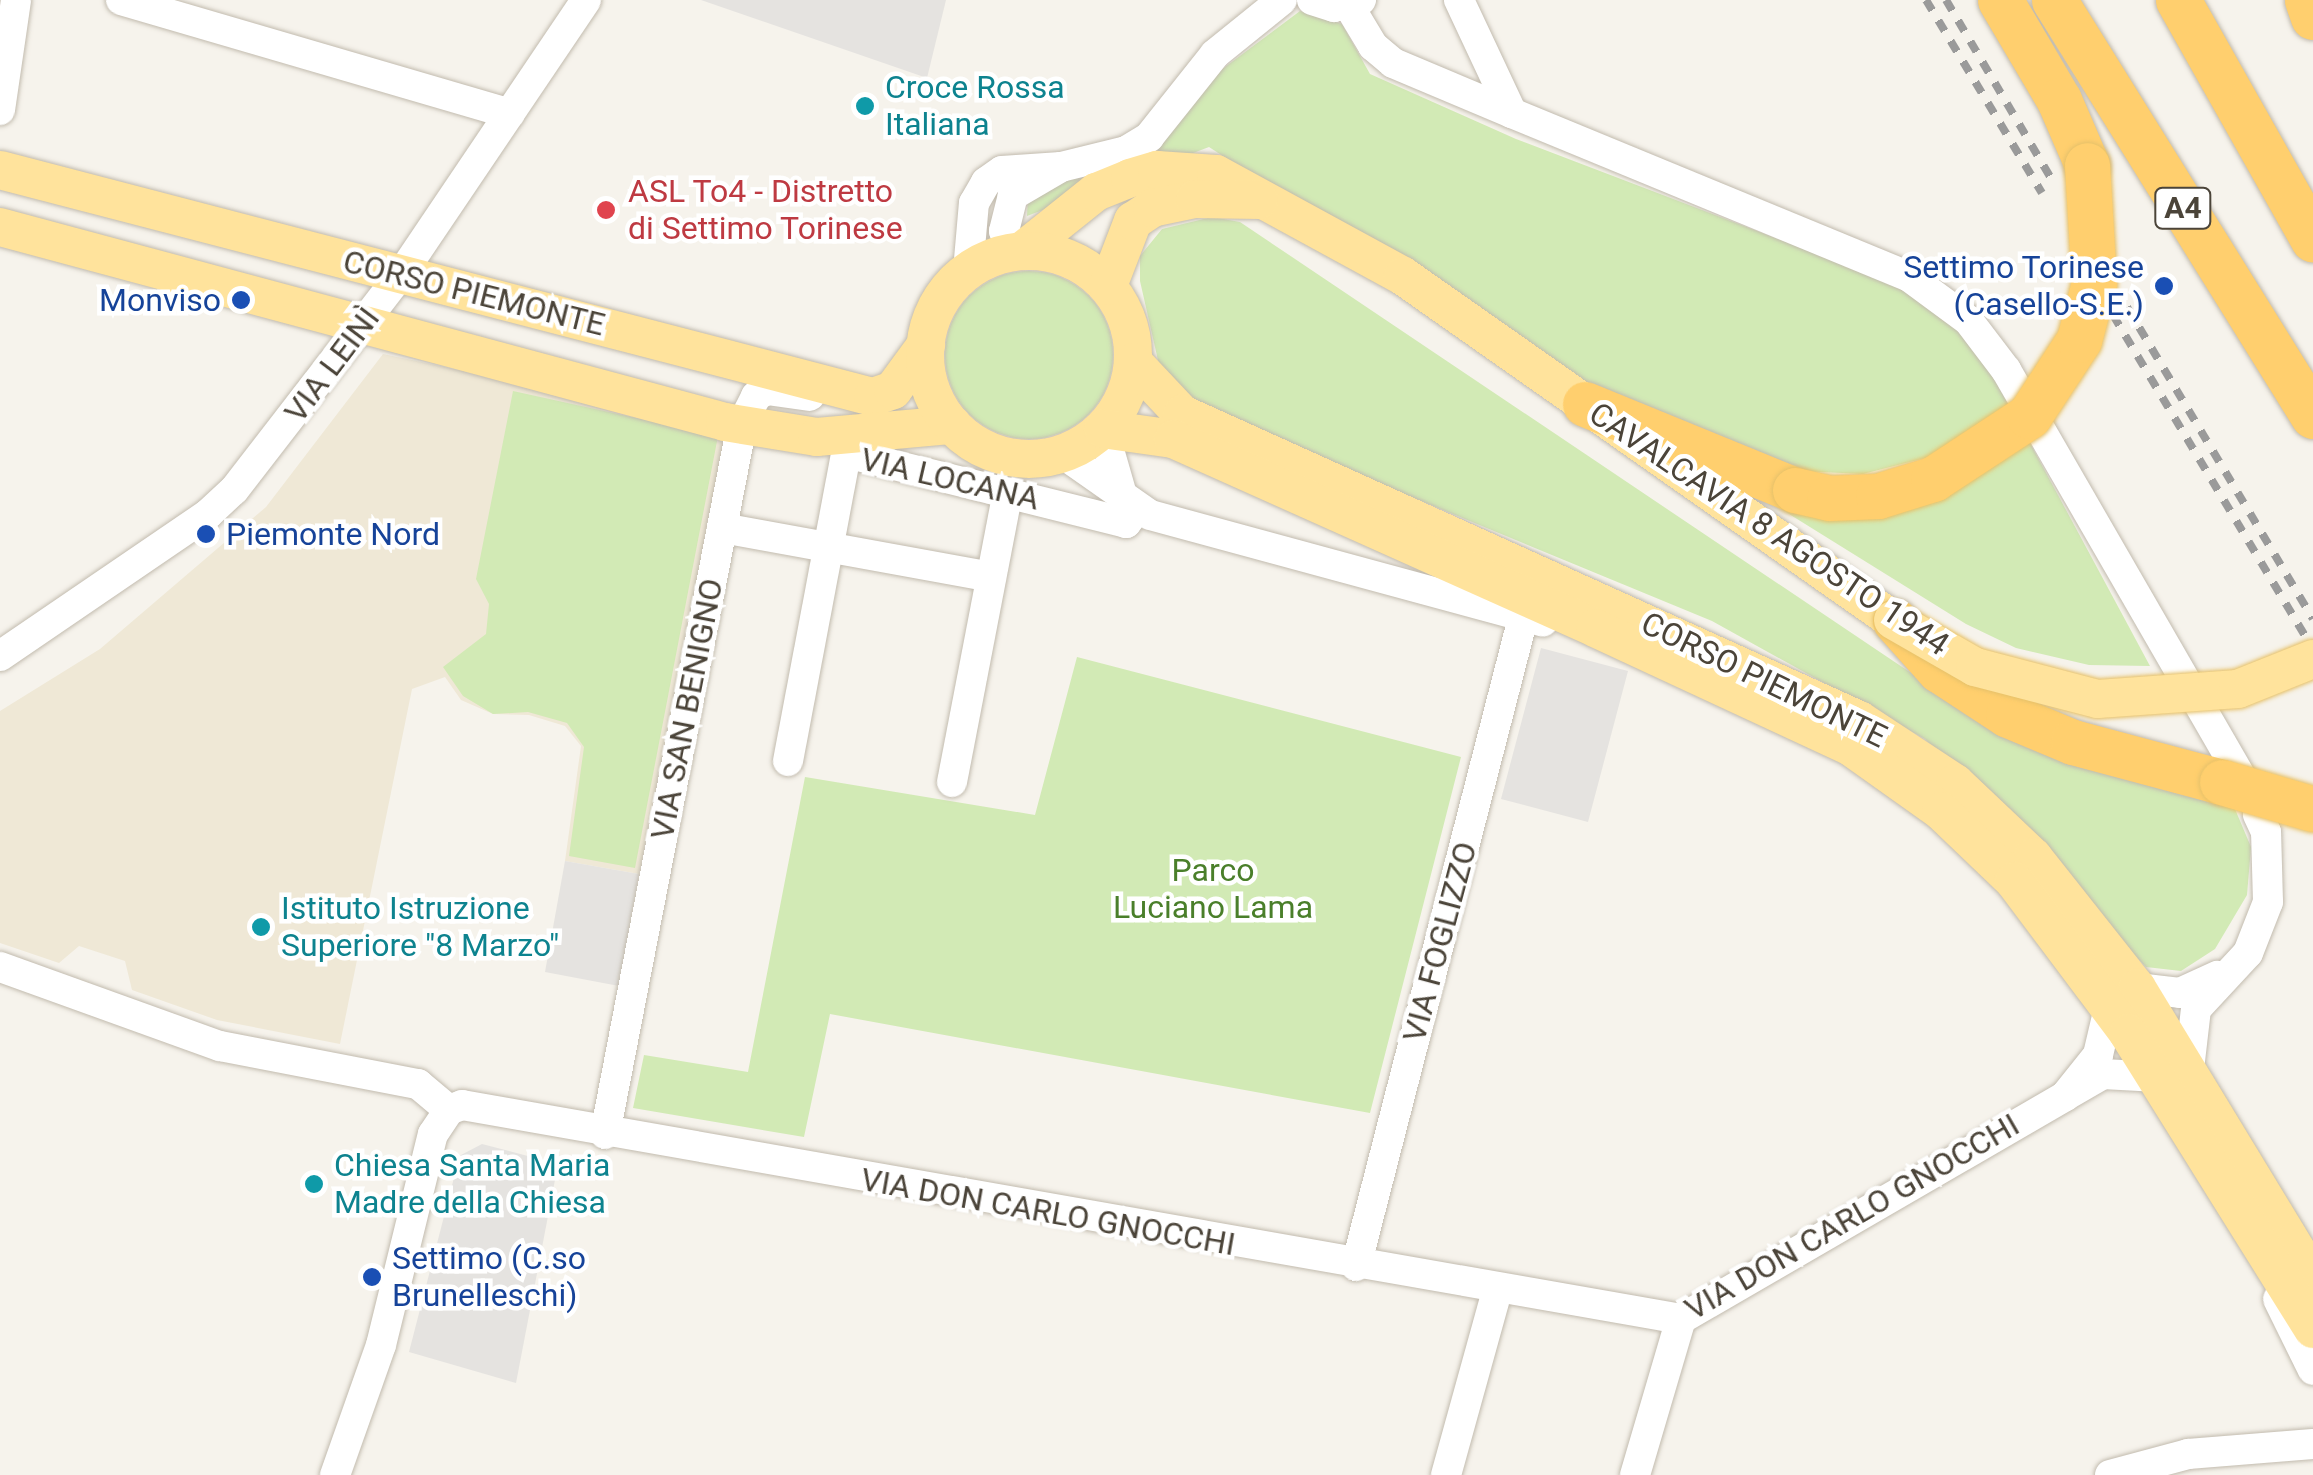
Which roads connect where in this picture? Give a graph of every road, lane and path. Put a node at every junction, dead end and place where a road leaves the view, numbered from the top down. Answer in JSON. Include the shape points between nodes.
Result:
{"nodes":[{"id":1,"x":121,"y":0,"type":"edge"},
{"id":2,"x":586,"y":0,"type":"edge"},
{"id":3,"x":1282,"y":0,"type":"edge"},
{"id":4,"x":1312,"y":0,"type":"edge"},
{"id":5,"x":1459,"y":0,"type":"edge"},
{"id":6,"x":2000,"y":0,"type":"edge"},
{"id":7,"x":2054,"y":0,"type":"edge"},
{"id":8,"x":2178,"y":0,"type":"edge"},
{"id":9,"x":2287,"y":0,"type":"edge"},
{"id":10,"x":2307,"y":0,"type":"edge"},
{"id":11,"x":1355,"y":3,"type":"edge"},
{"id":12,"x":10,"y":9,"type":"edge"},
{"id":13,"x":2313,"y":20,"type":"edge"},
{"id":14,"x":0,"y":110,"type":"edge"},
{"id":15,"x":510,"y":114,"type":"junction"},
{"id":16,"x":1512,"y":114,"type":"junction"},
{"id":17,"x":1061,"y":167,"type":"junction"},
{"id":18,"x":0,"y":170,"type":"edge"},
{"id":19,"x":1272,"y":200,"type":"junction"},
{"id":20,"x":0,"y":228,"type":"edge"},
{"id":21,"x":2313,"y":240,"type":"edge"},
{"id":22,"x":1017,"y":252,"type":"junction"},
{"id":23,"x":968,"y":271,"type":"junction"},
{"id":24,"x":402,"y":273,"type":"junction"},
{"id":25,"x":1108,"y":286,"type":"junction"},
{"id":26,"x":366,"y":320,"type":"junction"},
{"id":27,"x":926,"y":345,"type":"junction"},
{"id":28,"x":1133,"y":362,"type":"junction"},
{"id":29,"x":862,"y":395,"type":"junction"},
{"id":30,"x":1585,"y":404,"type":"junction"},
{"id":31,"x":2313,"y":416,"type":"edge"},
{"id":32,"x":742,"y":424,"type":"junction"},
{"id":33,"x":952,"y":424,"type":"junction"},
{"id":34,"x":1103,"y":429,"type":"junction"},
{"id":35,"x":1063,"y":454,"type":"junction"},
{"id":36,"x":1008,"y":492,"type":"junction"},
{"id":37,"x":1130,"y":501,"type":"junction"},
{"id":38,"x":722,"y":528,"type":"junction"},
{"id":39,"x":829,"y":547,"type":"junction"},
{"id":40,"x":991,"y":577,"type":"junction"},
{"id":41,"x":1524,"y":618,"type":"junction"},
{"id":42,"x":1893,"y":620,"type":"junction"},
{"id":43,"x":1595,"y":628,"type":"junction"},
{"id":44,"x":0,"y":656,"type":"edge"},
{"id":45,"x":2313,"y":658,"type":"edge"},
{"id":46,"x":788,"y":761,"type":"dead end"},
{"id":47,"x":2239,"y":772,"type":"dead end"},
{"id":48,"x":952,"y":782,"type":"dead end"},
{"id":49,"x":2313,"y":809,"type":"edge"},
{"id":50,"x":2258,"y":814,"type":"dead end"},
{"id":51,"x":0,"y":967,"type":"edge"},
{"id":52,"x":2224,"y":973,"type":"junction"},
{"id":53,"x":2123,"y":998,"type":"junction"},
{"id":54,"x":2173,"y":1079,"type":"junction"},
{"id":55,"x":2065,"y":1096,"type":"junction"},
{"id":56,"x":449,"y":1110,"type":"junction"},
{"id":57,"x":606,"y":1134,"type":"junction"},
{"id":58,"x":2270,"y":1257,"type":"junction"},
{"id":59,"x":1356,"y":1266,"type":"junction"},
{"id":60,"x":2313,"y":1277,"type":"edge"},
{"id":61,"x":1498,"y":1288,"type":"junction"},
{"id":62,"x":1681,"y":1319,"type":"junction"},
{"id":63,"x":2313,"y":1329,"type":"edge"},
{"id":64,"x":2313,"y":1370,"type":"edge"},
{"id":65,"x":2313,"y":1444,"type":"edge"},
{"id":66,"x":335,"y":1475,"type":"edge"},
{"id":67,"x":1446,"y":1475,"type":"edge"},
{"id":68,"x":1634,"y":1475,"type":"edge"},
{"id":69,"x":2110,"y":1475,"type":"edge"}],
"edges":[{"from":1,"to":15,"type":"street"},
{"from":2,"to":15,"type":"street","name":"VIA LEINÌ"},
{"from":3,"to":17,"type":"street","via":[[1215,54],[1149,136],[1126,152]]},
{"from":4,"to":11,"type":"street"},
{"from":5,"to":16,"type":"street"},
{"from":6,"to":30,"type":"highway","bridge":true,"via":[[2060,100],[2087,164],[2094,283],[2079,340],[2030,416],[1974,456],[1915,484],[1878,496],[1828,498]]},
{"from":7,"to":31,"type":"highway","number":"A4"},
{"from":8,"to":21,"type":"highway"},
{"from":9,"to":13,"type":"main road"},
{"from":10,"to":13,"type":"highway"},
{"from":11,"to":16,"type":"street","via":[[1372,46],[1393,64]]},
{"from":12,"to":14,"type":"street"},
{"from":15,"to":24,"type":"street","name":"VIA LEINÌ"},
{"from":16,"to":47,"type":"street","via":[[1908,276],[1968,320],[2006,370]]},
{"from":17,"to":22,"type":"street","via":[[1014,195],[1004,230]]},
{"from":17,"to":23,"type":"street","via":[[1002,171],[986,182],[974,203]]},
{"from":18,"to":24,"type":"main road","name":"CORSO PIEMONTE"},
{"from":19,"to":22,"type":"main road","name":"CAVALCAVIA 8 AGOSTO 1944","via":[[1216,174],[1157,170],[1096,192]]},
{"from":19,"to":25,"type":"main road","name":"CAVALCAVIA 8 AGOSTO 1944","via":[[1196,199],[1152,208],[1133,221]]},
{"from":19,"to":30,"type":"main road","name":"CAVALCAVIA 8 AGOSTO 1944","via":[[1403,276]]},
{"from":20,"to":26,"type":"main road","name":"CORSO PIEMONTE"},
{"from":22,"to":23,"type":"main road"},
{"from":22,"to":25,"type":"main road","via":[[1083,266]]},
{"from":23,"to":27,"type":"main road","via":[[947,291]]},
{"from":24,"to":26,"type":"street","name":"VIA LEINÌ"},
{"from":24,"to":29,"type":"main road","name":"CORSO PIEMONTE"},
{"from":25,"to":28,"type":"main road","via":[[1123,309]]},
{"from":26,"to":32,"type":"main road","name":"CORSO PIEMONTE"},
{"from":26,"to":44,"type":"street","name":"VIA LEINÌ","via":[[260,459],[208,514]]},
{"from":27,"to":29,"type":"main road","via":[[893,390]]},
{"from":27,"to":33,"type":"main road","via":[[927,374]]},
{"from":28,"to":34,"type":"main road","via":[[1129,386]]},
{"from":28,"to":53,"type":"main road","name":"CORSO PIEMONTE","via":[[1182,414],[1859,720],[1955,783],[2033,857]]},
{"from":29,"to":32,"type":"street","via":[[837,404],[767,390],[756,396]]},
{"from":30,"to":42,"type":"main road","name":"CAVALCAVIA 8 AGOSTO 1944"},
{"from":32,"to":33,"type":"main road","name":"CORSO PIEMONTE","via":[[818,437]]},
{"from":32,"to":38,"type":"street","name":"VIA SAN BENIGNO"},
{"from":33,"to":35,"type":"main road","via":[[1003,456]]},
{"from":34,"to":35,"type":"main road"},
{"from":34,"to":37,"type":"street"},
{"from":34,"to":43,"type":"main road","name":"CORSO PIEMONTE","via":[[1173,439]]},
{"from":35,"to":37,"type":"street"},
{"from":36,"to":37,"type":"street","name":"VIA LOCANA","via":[[1126,523]]},
{"from":36,"to":39,"type":"street","name":"VIA LOCANA","via":[[846,454]]},
{"from":36,"to":40,"type":"street"},
{"from":37,"to":41,"type":"street"},
{"from":38,"to":39,"type":"street"},
{"from":38,"to":57,"type":"street","name":"VIA SAN BENIGNO"},
{"from":39,"to":40,"type":"street"},
{"from":39,"to":46,"type":"street","name":"VIA LOCANA"},
{"from":40,"to":48,"type":"street"},
{"from":41,"to":43,"type":"street"},
{"from":41,"to":59,"type":"street","name":"VIA FOGLIZZO"},
{"from":42,"to":45,"type":"main road","name":"CAVALCAVIA 8 AGOSTO 1944","bridge":true,"via":[[1975,667],[2098,699],[2238,689]]},
{"from":42,"to":49,"type":"highway","bridge":true,"via":[[1939,670],[2008,715],[2072,742]]},
{"from":43,"to":53,"type":"main road","name":"CORSO PIEMONTE","via":[[1850,747],[1941,811]]},
{"from":50,"to":52,"type":"street","via":[[2266,832],[2268,902],[2248,953]]},
{"from":51,"to":56,"type":"street","via":[[220,1046],[418,1084]]},
{"from":52,"to":53,"type":"street","via":[[2180,992]]},
{"from":52,"to":54,"type":"street","via":[[2196,1009]]},
{"from":53,"to":54,"type":"main road","name":"CORSO PIEMONTE"},
{"from":53,"to":55,"type":"street","via":[[2098,1055]]},
{"from":54,"to":55,"type":"street","name":"VIA DON CARLO GNOCCHI","via":[[2102,1074]]},
{"from":54,"to":58,"type":"main road","name":"CORSO PIEMONTE"},
{"from":54,"to":60,"type":"main road","name":"CORSO PIEMONTE"},
{"from":55,"to":62,"type":"street","name":"VIA DON CARLO GNOCCHI"},
{"from":56,"to":57,"type":"street","name":"VIA DON CARLO GNOCCHI","via":[[462,1106]]},
{"from":56,"to":66,"type":"street","via":[[433,1134],[381,1346]]},
{"from":57,"to":59,"type":"street","name":"VIA DON CARLO GNOCCHI"},
{"from":58,"to":63,"type":"main road","name":"CORSO PIEMONTE"},
{"from":58,"to":64,"type":"street","name":"CORSO PIEMONTE","via":[[2280,1308]]},
{"from":59,"to":61,"type":"street","name":"VIA DON CARLO GNOCCHI"},
{"from":61,"to":62,"type":"street","name":"VIA DON CARLO GNOCCHI"},
{"from":61,"to":67,"type":"street"},
{"from":62,"to":68,"type":"street"},
{"from":65,"to":69,"type":"street","via":[[2188,1454]]}]}
